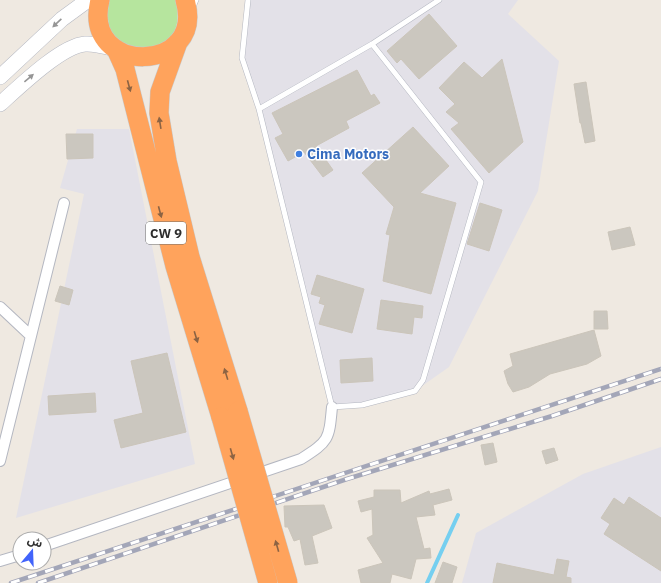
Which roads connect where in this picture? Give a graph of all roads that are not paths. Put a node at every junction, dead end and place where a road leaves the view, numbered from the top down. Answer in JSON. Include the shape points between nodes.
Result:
{"nodes":[{"id":1,"x":88,"y":0,"type":"edge"},
{"id":2,"x":100,"y":0,"type":"edge"},
{"id":3,"x":186,"y":0,"type":"edge"},
{"id":4,"x":196,"y":0,"type":"edge"},
{"id":5,"x":248,"y":0,"type":"edge"},
{"id":6,"x":439,"y":0,"type":"edge"},
{"id":7,"x":187,"y":21,"type":"junction"},
{"id":8,"x":178,"y":42,"type":"junction"},
{"id":9,"x":372,"y":44,"type":"junction"},
{"id":10,"x":116,"y":49,"type":"junction"},
{"id":11,"x":0,"y":77,"type":"edge"},
{"id":12,"x":0,"y":104,"type":"edge"},
{"id":13,"x":259,"y":108,"type":"junction"},
{"id":14,"x":64,"y":203,"type":"dead end"},
{"id":15,"x":0,"y":307,"type":"edge"},
{"id":16,"x":31,"y":336,"type":"junction"},
{"id":17,"x":332,"y":407,"type":"junction"},
{"id":18,"x":230,"y":414,"type":"junction"},
{"id":19,"x":0,"y":461,"type":"edge"},
{"id":20,"x":52,"y":543,"type":"edge"},
{"id":21,"x":12,"y":557,"type":"edge"},
{"id":22,"x":0,"y":561,"type":"edge"},
{"id":23,"x":268,"y":583,"type":"edge"},
{"id":24,"x":288,"y":583,"type":"edge"}],
"edges":[{"from":1,"to":11,"type":"main road","one_way":true,"via":[[62,19]]},
{"from":2,"to":10,"type":"highway","via":[[99,26],[103,35]]},
{"from":3,"to":7,"type":"highway"},
{"from":4,"to":7,"type":"lane"},
{"from":5,"to":13,"type":"lane","via":[[242,58]]},
{"from":6,"to":9,"type":"lane"},
{"from":7,"to":8,"type":"highway"},
{"from":8,"to":10,"type":"highway","via":[[168,51],[155,57],[135,57]]},
{"from":18,"to":8,"type":"highway","number":"CW 9","one_way":true,"via":[[166,161],[159,113],[160,92]]},
{"from":9,"to":13,"type":"lane"},
{"from":9,"to":17,"type":"lane","via":[[481,182],[423,380],[415,391],[362,405]]},
{"from":12,"to":10,"type":"main road","one_way":true,"via":[[63,53],[84,44]]},
{"from":10,"to":18,"type":"highway","number":"CW 9","one_way":true,"via":[[125,69],[174,266]]},
{"from":13,"to":17,"type":"lane"},
{"from":14,"to":16,"type":"street"},
{"from":15,"to":16,"type":"street"},
{"from":16,"to":19,"type":"street"},
{"from":17,"to":20,"type":"street","via":[[330,434],[322,445],[301,459]]},
{"from":18,"to":23,"type":"highway","number":"CW 9","one_way":true,"bridge":true},
{"from":24,"to":18,"type":"highway","number":"CW 9","one_way":true,"bridge":true},
{"from":21,"to":22,"type":"street"}]}
